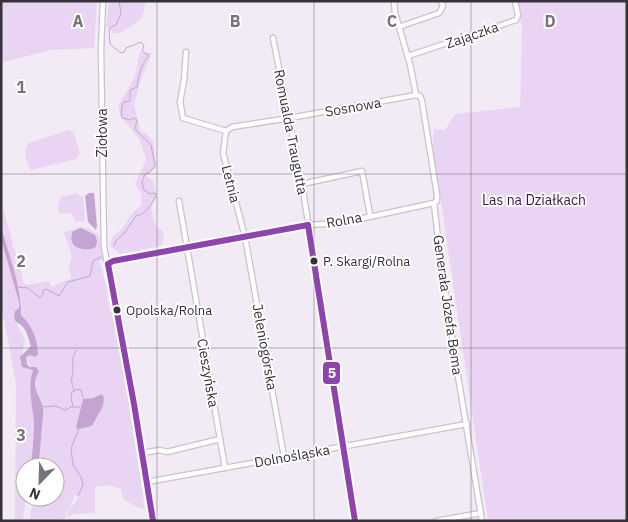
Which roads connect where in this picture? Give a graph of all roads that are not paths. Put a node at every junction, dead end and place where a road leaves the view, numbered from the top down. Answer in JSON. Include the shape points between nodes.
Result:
{"nodes":[{"id":1,"x":103,"y":1,"type":"edge"},
{"id":2,"x":394,"y":1,"type":"edge"},
{"id":3,"x":441,"y":1,"type":"edge"},
{"id":4,"x":515,"y":1,"type":"edge"},
{"id":5,"x":399,"y":27,"type":"junction"},
{"id":6,"x":273,"y":38,"type":"dead end"},
{"id":7,"x":186,"y":52,"type":"dead end"},
{"id":8,"x":408,"y":56,"type":"junction"},
{"id":9,"x":416,"y":95,"type":"junction"},
{"id":10,"x":290,"y":118,"type":"junction"},
{"id":11,"x":226,"y":131,"type":"junction"},
{"id":12,"x":302,"y":184,"type":"junction"},
{"id":13,"x":179,"y":201,"type":"dead end"},
{"id":14,"x":434,"y":203,"type":"junction"},
{"id":15,"x":370,"y":215,"type":"junction"},
{"id":16,"x":308,"y":225,"type":"junction"},
{"id":17,"x":245,"y":237,"type":"junction"},
{"id":18,"x":186,"y":248,"type":"junction"},
{"id":19,"x":107,"y":262,"type":"junction"},
{"id":20,"x":467,"y":424,"type":"junction"},
{"id":21,"x":220,"y":440,"type":"junction"},
{"id":22,"x":344,"y":446,"type":"junction"},
{"id":23,"x":142,"y":453,"type":"junction"},
{"id":24,"x":284,"y":457,"type":"junction"},
{"id":25,"x":225,"y":468,"type":"junction"},
{"id":26,"x":146,"y":482,"type":"junction"},
{"id":27,"x":481,"y":513,"type":"junction"},
{"id":28,"x":152,"y":521,"type":"edge"},
{"id":29,"x":355,"y":521,"type":"edge"},
{"id":30,"x":436,"y":521,"type":"edge"},
{"id":31,"x":482,"y":521,"type":"edge"}],
"edges":[{"from":1,"to":19,"type":"street","name":"Ziołowa","via":[[101,59],[104,247]]},
{"from":2,"to":5,"type":"street","name":"Generała Józefa Bema"},
{"from":3,"to":5,"type":"street","via":[[443,6],[439,13]]},
{"from":4,"to":8,"type":"street","name":"Zajączka","via":[[516,20]]},
{"from":5,"to":8,"type":"street","name":"Generała Józefa Bema"},
{"from":6,"to":10,"type":"street","name":"Romualda Traugutta"},
{"from":7,"to":11,"type":"street","via":[[180,102],[183,118]]},
{"from":8,"to":9,"type":"street","name":"Generała Józefa Bema"},
{"from":9,"to":10,"type":"street","name":"Sosnowa"},
{"from":9,"to":14,"type":"street","name":"Generała Józefa Bema","via":[[420,96],[423,104],[438,198]]},
{"from":10,"to":11,"type":"street","name":"Sosnowa","via":[[232,127]]},
{"from":10,"to":12,"type":"street","name":"Romualda Traugutta"},
{"from":11,"to":17,"type":"street","name":"Letnia","via":[[223,153]]},
{"from":12,"to":15,"type":"street","via":[[362,171]]},
{"from":12,"to":16,"type":"street","name":"Romualda Traugutta"},
{"from":13,"to":18,"type":"street","name":"Cieszyńska"},
{"from":14,"to":15,"type":"street","name":"Rolna"},
{"from":14,"to":20,"type":"street","name":"Generała Józefa Bema"},
{"from":15,"to":16,"type":"street","name":"Rolna"},
{"from":16,"to":17,"type":"street","name":"Rolna"},
{"from":16,"to":22,"type":"street","name":"Romualda Traugutta"},
{"from":17,"to":18,"type":"street","name":"Rolna"},
{"from":17,"to":24,"type":"street","name":"Jeleniogórska"},
{"from":18,"to":19,"type":"street","name":"Rolna"},
{"from":18,"to":21,"type":"street","name":"Cieszyńska"},
{"from":19,"to":23,"type":"street","name":"Ziołowa"},
{"from":20,"to":22,"type":"street","name":"Dolnośląska"},
{"from":20,"to":27,"type":"street","name":"Generała Józefa Bema"},
{"from":21,"to":23,"type":"street","via":[[167,452]]},
{"from":21,"to":25,"type":"street","name":"Cieszyńska"},
{"from":22,"to":24,"type":"street","name":"Dolnośląska"},
{"from":22,"to":29,"type":"street","name":"Romualda Traugutta"},
{"from":23,"to":26,"type":"street","name":"Ziołowa"},
{"from":24,"to":25,"type":"street","name":"Dolnośląska"},
{"from":25,"to":26,"type":"street","name":"Dolnośląska"},
{"from":26,"to":28,"type":"street","name":"Ziołowa"},
{"from":27,"to":30,"type":"street"},
{"from":27,"to":31,"type":"street","name":"Generała Józefa Bema"}]}
